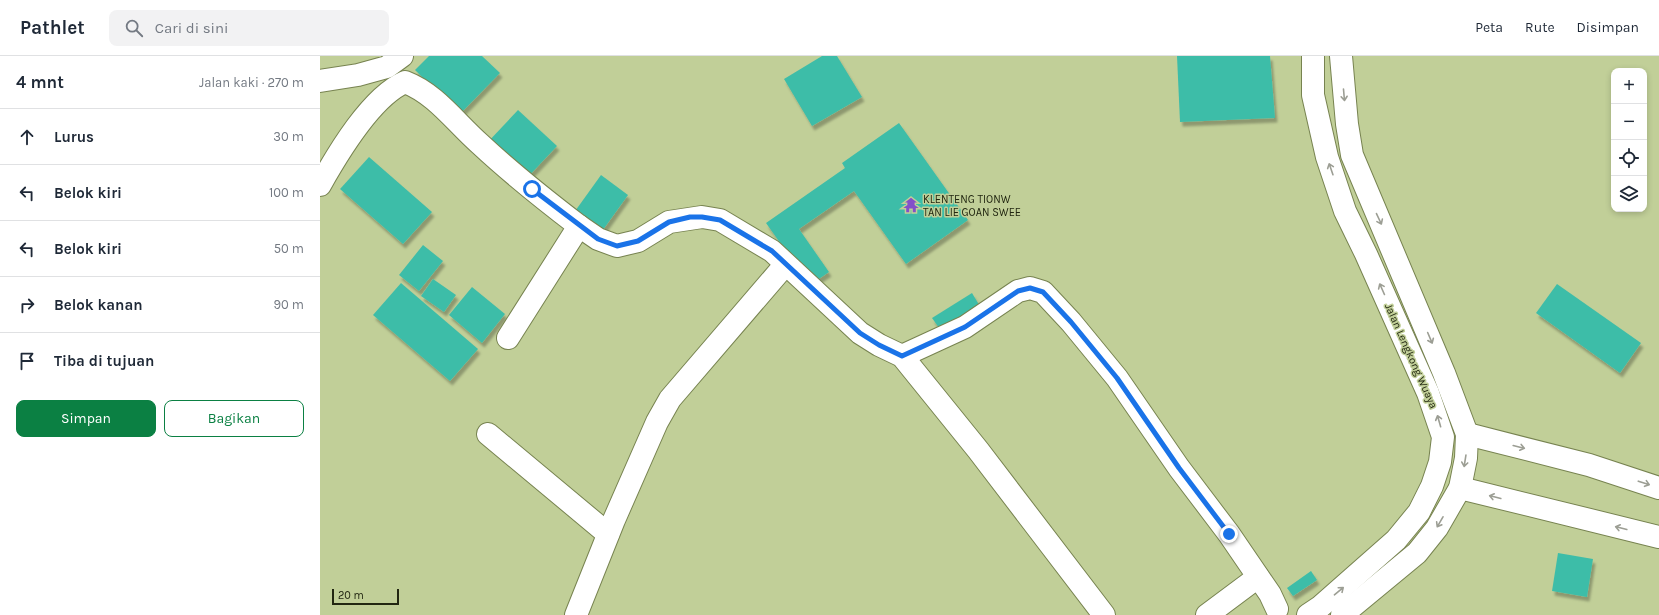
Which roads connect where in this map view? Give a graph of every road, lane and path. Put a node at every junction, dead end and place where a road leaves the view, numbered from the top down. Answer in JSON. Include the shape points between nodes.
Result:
{"nodes":[{"id":1,"x":402,"y":56,"type":"edge"},
{"id":2,"x":1313,"y":56,"type":"edge"},
{"id":3,"x":1341,"y":56,"type":"edge"},
{"id":4,"x":320,"y":81,"type":"edge"},
{"id":5,"x":320,"y":185,"type":"edge"},
{"id":6,"x":579,"y":226,"type":"junction"},
{"id":7,"x":786,"y":265,"type":"junction"},
{"id":8,"x":508,"y":338,"type":"dead end"},
{"id":9,"x":902,"y":356,"type":"junction"},
{"id":10,"x":488,"y":434,"type":"dead end"},
{"id":11,"x":1467,"y":434,"type":"junction"},
{"id":12,"x":1460,"y":488,"type":"junction"},
{"id":13,"x":1659,"y":488,"type":"edge"},
{"id":14,"x":608,"y":534,"type":"junction"},
{"id":15,"x":1659,"y":537,"type":"edge"},
{"id":16,"x":1258,"y":577,"type":"junction"},
{"id":17,"x":1277,"y":609,"type":"dead end"},
{"id":18,"x":576,"y":615,"type":"edge"},
{"id":19,"x":1104,"y":615,"type":"edge"},
{"id":20,"x":1207,"y":615,"type":"edge"},
{"id":21,"x":1308,"y":615,"type":"edge"},
{"id":22,"x":1342,"y":615,"type":"edge"}],
"edges":[{"from":1,"to":4,"type":"street","via":[[387,67]]},
{"from":21,"to":2,"type":"street","name":"Jalan Lengkong Wuaya","one_way":true,"via":[[1320,608],[1396,540],[1419,512],[1440,462],[1443,437],[1428,393],[1345,211],[1327,157],[1313,95]]},
{"from":3,"to":11,"type":"street","name":"Jalan Lengkong Wuaya","one_way":true,"via":[[1352,155]]},
{"from":5,"to":6,"type":"street","via":[[334,160],[380,98],[405,82],[443,106],[478,143]]},
{"from":6,"to":7,"type":"street","via":[[598,239],[617,246],[638,241],[669,222],[690,217],[720,220],[772,251]]},
{"from":6,"to":8,"type":"street"},
{"from":7,"to":9,"type":"street","via":[[860,333]]},
{"from":7,"to":14,"type":"street","via":[[670,399]]},
{"from":9,"to":16,"type":"street","via":[[965,327],[1018,291],[1030,288],[1043,292],[1117,378]]},
{"from":9,"to":19,"type":"street","via":[[978,450]]},
{"from":10,"to":14,"type":"street"},
{"from":11,"to":12,"type":"street","name":"Jalan Lengkong Wuaya","one_way":true,"via":[[1466,458]]},
{"from":11,"to":13,"type":"street","one_way":true,"via":[[1588,465]]},
{"from":15,"to":12,"type":"street","one_way":true},
{"from":12,"to":22,"type":"street","name":"Jalan Lengkong Wuaya","one_way":true,"via":[[1437,528],[1417,553]]},
{"from":14,"to":18,"type":"street"},
{"from":16,"to":17,"type":"street"},
{"from":16,"to":20,"type":"street"}]}
